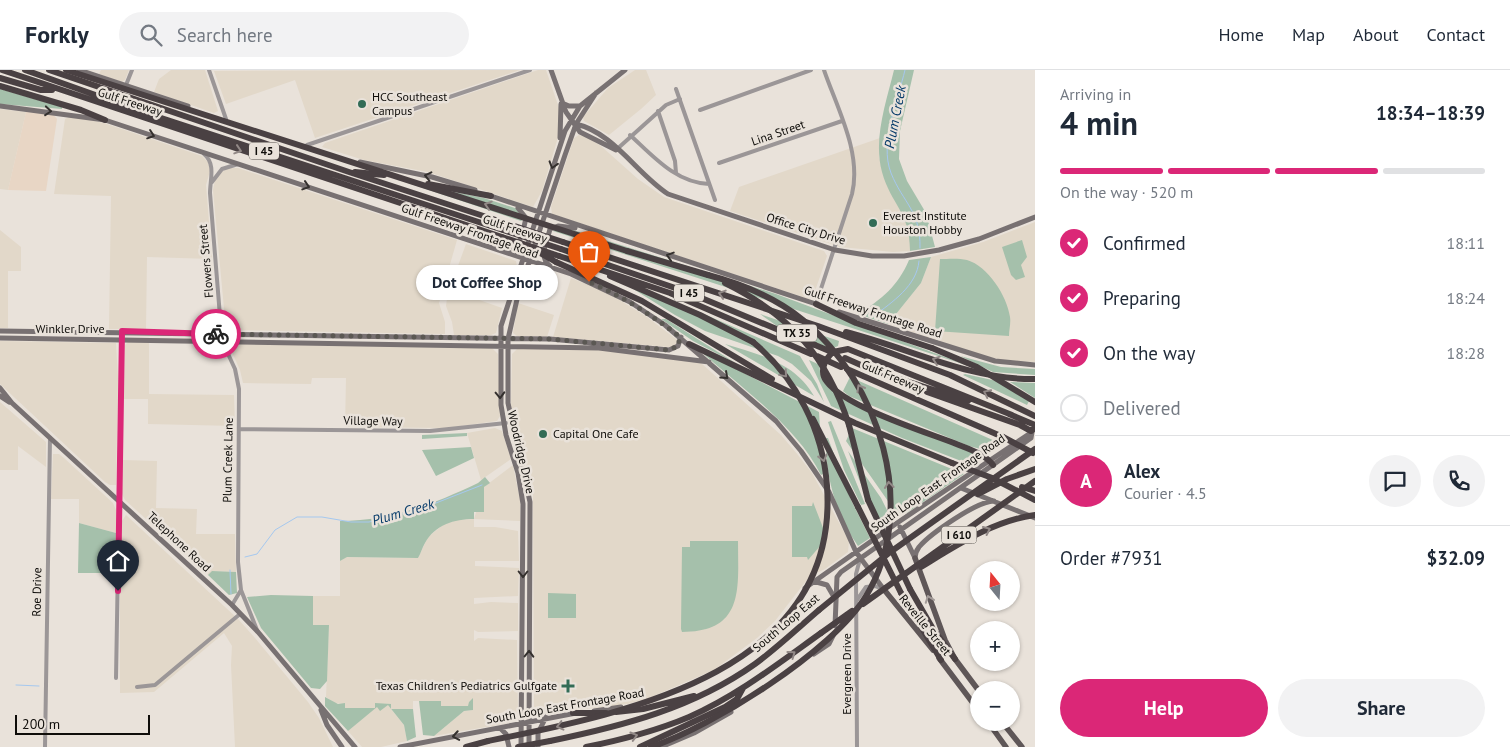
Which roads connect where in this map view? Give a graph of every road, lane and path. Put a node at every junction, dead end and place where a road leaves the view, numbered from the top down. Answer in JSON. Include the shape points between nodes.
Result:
{"nodes":[{"id":1,"x":2,"y":70,"type":"edge"},
{"id":2,"x":25,"y":70,"type":"edge"},
{"id":3,"x":49,"y":70,"type":"edge"},
{"id":4,"x":66,"y":70,"type":"edge"},
{"id":5,"x":79,"y":70,"type":"edge"},
{"id":6,"x":132,"y":70,"type":"edge"},
{"id":7,"x":209,"y":70,"type":"edge"},
{"id":8,"x":530,"y":70,"type":"edge"},
{"id":9,"x":551,"y":70,"type":"edge"},
{"id":10,"x":625,"y":70,"type":"edge"},
{"id":11,"x":811,"y":70,"type":"edge"},
{"id":12,"x":824,"y":70,"type":"edge"},
{"id":13,"x":0,"y":78,"type":"edge"},
{"id":14,"x":126,"y":85,"type":"junction"},
{"id":15,"x":0,"y":86,"type":"edge"},
{"id":16,"x":676,"y":89,"type":"dead end"},
{"id":17,"x":59,"y":90,"type":"junction"},
{"id":18,"x":596,"y":92,"type":"junction"},
{"id":19,"x":680,"y":99,"type":"junction"},
{"id":20,"x":561,"y":101,"type":"junction"},
{"id":21,"x":0,"y":106,"type":"edge"},
{"id":22,"x":580,"y":106,"type":"junction"},
{"id":23,"x":700,"y":110,"type":"dead end"},
{"id":24,"x":658,"y":111,"type":"junction"},
{"id":25,"x":226,"y":119,"type":"junction"},
{"id":26,"x":105,"y":120,"type":"junction"},
{"id":27,"x":571,"y":120,"type":"junction"},
{"id":28,"x":842,"y":121,"type":"junction"},
{"id":29,"x":576,"y":124,"type":"junction"},
{"id":30,"x":630,"y":136,"type":"junction"},
{"id":31,"x":306,"y":145,"type":"junction"},
{"id":32,"x":559,"y":145,"type":"junction"},
{"id":33,"x":616,"y":150,"type":"junction"},
{"id":34,"x":200,"y":151,"type":"junction"},
{"id":35,"x":719,"y":163,"type":"dead end"},
{"id":36,"x":238,"y":164,"type":"junction"},
{"id":37,"x":349,"y":172,"type":"junction"},
{"id":38,"x":676,"y":173,"type":"junction"},
{"id":39,"x":709,"y":184,"type":"junction"},
{"id":40,"x":210,"y":186,"type":"junction"},
{"id":41,"x":491,"y":196,"type":"junction"},
{"id":42,"x":715,"y":200,"type":"dead end"},
{"id":43,"x":509,"y":202,"type":"junction"},
{"id":44,"x":538,"y":213,"type":"junction"},
{"id":45,"x":545,"y":215,"type":"junction"},
{"id":46,"x":1035,"y":217,"type":"edge"},
{"id":47,"x":588,"y":229,"type":"junction"},
{"id":48,"x":502,"y":234,"type":"junction"},
{"id":49,"x":466,"y":240,"type":"junction"},
{"id":50,"x":835,"y":250,"type":"junction"},
{"id":51,"x":558,"y":256,"type":"junction"},
{"id":52,"x":522,"y":259,"type":"junction"},
{"id":53,"x":529,"y":261,"type":"junction"},
{"id":54,"x":586,"y":264,"type":"junction"},
{"id":55,"x":555,"y":269,"type":"junction"},
{"id":56,"x":708,"y":275,"type":"junction"},
{"id":57,"x":816,"y":304,"type":"junction"},
{"id":58,"x":818,"y":326,"type":"junction"},
{"id":59,"x":0,"y":331,"type":"edge"},
{"id":60,"x":20,"y":331,"type":"junction"},
{"id":61,"x":68,"y":331,"type":"junction"},
{"id":62,"x":122,"y":331,"type":"junction"},
{"id":63,"x":221,"y":334,"type":"junction"},
{"id":64,"x":305,"y":335,"type":"junction"},
{"id":65,"x":364,"y":336,"type":"junction"},
{"id":66,"x":419,"y":337,"type":"junction"},
{"id":67,"x":432,"y":337,"type":"junction"},
{"id":68,"x":450,"y":337,"type":"junction"},
{"id":69,"x":680,"y":337,"type":"junction"},
{"id":70,"x":0,"y":338,"type":"edge"},
{"id":71,"x":19,"y":338,"type":"junction"},
{"id":72,"x":68,"y":339,"type":"junction"},
{"id":73,"x":123,"y":339,"type":"junction"},
{"id":74,"x":500,"y":339,"type":"junction"},
{"id":75,"x":508,"y":339,"type":"junction"},
{"id":76,"x":222,"y":341,"type":"junction"},
{"id":77,"x":304,"y":342,"type":"junction"},
{"id":78,"x":363,"y":343,"type":"junction"},
{"id":79,"x":398,"y":344,"type":"junction"},
{"id":80,"x":431,"y":344,"type":"junction"},
{"id":81,"x":450,"y":344,"type":"junction"},
{"id":82,"x":689,"y":344,"type":"junction"},
{"id":83,"x":500,"y":346,"type":"junction"},
{"id":84,"x":507,"y":347,"type":"junction"},
{"id":85,"x":709,"y":362,"type":"junction"},
{"id":86,"x":1035,"y":365,"type":"edge"},
{"id":87,"x":872,"y":370,"type":"junction"},
{"id":88,"x":1035,"y":379,"type":"edge"},
{"id":89,"x":0,"y":388,"type":"edge"},
{"id":90,"x":790,"y":390,"type":"junction"},
{"id":91,"x":0,"y":396,"type":"edge"},
{"id":92,"x":1035,"y":402,"type":"edge"},
{"id":93,"x":12,"y":403,"type":"junction"},
{"id":94,"x":808,"y":412,"type":"junction"},
{"id":95,"x":1012,"y":415,"type":"junction"},
{"id":96,"x":1033,"y":415,"type":"edge"},
{"id":97,"x":505,"y":424,"type":"junction"},
{"id":98,"x":1034,"y":428,"type":"edge"},
{"id":99,"x":239,"y":429,"type":"junction"},
{"id":100,"x":50,"y":438,"type":"junction"},
{"id":101,"x":1034,"y":452,"type":"edge"},
{"id":102,"x":991,"y":463,"type":"junction"},
{"id":103,"x":1035,"y":469,"type":"edge"},
{"id":104,"x":962,"y":479,"type":"junction"},
{"id":105,"x":997,"y":480,"type":"junction"},
{"id":106,"x":1035,"y":481,"type":"edge"},
{"id":107,"x":961,"y":488,"type":"junction"},
{"id":108,"x":1035,"y":490,"type":"edge"},
{"id":109,"x":120,"y":500,"type":"junction"},
{"id":110,"x":1035,"y":500,"type":"edge"},
{"id":111,"x":994,"y":502,"type":"junction"},
{"id":112,"x":949,"y":511,"type":"junction"},
{"id":113,"x":1035,"y":516,"type":"edge"},
{"id":114,"x":897,"y":522,"type":"junction"},
{"id":115,"x":530,"y":525,"type":"junction"},
{"id":116,"x":522,"y":526,"type":"junction"},
{"id":117,"x":900,"y":528,"type":"junction"},
{"id":118,"x":856,"y":552,"type":"junction"},
{"id":119,"x":860,"y":557,"type":"junction"},
{"id":120,"x":915,"y":558,"type":"junction"},
{"id":121,"x":813,"y":581,"type":"junction"},
{"id":122,"x":241,"y":590,"type":"junction"},
{"id":123,"x":885,"y":590,"type":"junction"},
{"id":124,"x":835,"y":599,"type":"junction"},
{"id":125,"x":857,"y":602,"type":"junction"},
{"id":126,"x":232,"y":605,"type":"junction"},
{"id":127,"x":240,"y":614,"type":"junction"},
{"id":128,"x":258,"y":632,"type":"junction"},
{"id":129,"x":955,"y":659,"type":"junction"},
{"id":130,"x":941,"y":660,"type":"junction"},
{"id":131,"x":116,"y":678,"type":"dead end"},
{"id":132,"x":972,"y":681,"type":"edge"},
{"id":133,"x":137,"y":687,"type":"dead end"},
{"id":134,"x":743,"y":687,"type":"junction"},
{"id":135,"x":707,"y":692,"type":"junction"},
{"id":136,"x":970,"y":698,"type":"edge"},
{"id":137,"x":320,"y":708,"type":"junction"},
{"id":138,"x":572,"y":713,"type":"junction"},
{"id":139,"x":546,"y":718,"type":"junction"},
{"id":140,"x":530,"y":721,"type":"junction"},
{"id":141,"x":521,"y":722,"type":"junction"},
{"id":142,"x":500,"y":728,"type":"junction"},
{"id":143,"x":995,"y":731,"type":"edge"},
{"id":144,"x":1009,"y":731,"type":"edge"},
{"id":145,"x":333,"y":734,"type":"junction"},
{"id":146,"x":45,"y":747,"type":"edge"},
{"id":147,"x":336,"y":747,"type":"edge"},
{"id":148,"x":342,"y":747,"type":"edge"},
{"id":149,"x":355,"y":747,"type":"edge"},
{"id":150,"x":400,"y":747,"type":"edge"},
{"id":151,"x":466,"y":747,"type":"edge"},
{"id":152,"x":509,"y":747,"type":"edge"},
{"id":153,"x":519,"y":747,"type":"edge"},
{"id":154,"x":529,"y":747,"type":"edge"},
{"id":155,"x":538,"y":747,"type":"edge"},
{"id":156,"x":586,"y":747,"type":"edge"},
{"id":157,"x":640,"y":747,"type":"edge"},
{"id":158,"x":651,"y":747,"type":"edge"},
{"id":159,"x":661,"y":747,"type":"edge"},
{"id":160,"x":858,"y":747,"type":"edge"},
{"id":161,"x":1006,"y":747,"type":"edge"},
{"id":162,"x":1022,"y":747,"type":"edge"}],
"edges":[{"from":1,"to":17,"type":"highway","name":"Gulf Freeway","number":"I 45"},
{"from":2,"to":48,"type":"highway","name":"Gulf Freeway","number":"I 45"},
{"from":3,"to":37,"type":"highway","name":"Gulf Freeway","number":"I 45"},
{"from":56,"to":4,"type":"highway","number":"TX 35","one_way":true,"bridge":true},
{"from":5,"to":14,"type":"main road","name":"Gulf Freeway Frontage Road"},
{"from":6,"to":14,"type":"street"},
{"from":7,"to":25,"type":"street"},
{"from":8,"to":31,"type":"street"},
{"from":9,"to":20,"type":"main road"},
{"from":10,"to":18,"type":"main road","name":"Woodridge Drive"},
{"from":11,"to":23,"type":"street"},
{"from":12,"to":28,"type":"street"},
{"from":13,"to":17,"type":"highway","via":[[41,90]]},
{"from":14,"to":25,"type":"main road","name":"Gulf Freeway Frontage Road"},
{"from":15,"to":26,"type":"highway"},
{"from":16,"to":19,"type":"street"},
{"from":17,"to":48,"type":"highway","name":"Gulf Freeway","number":"I 45","one_way":true},
{"from":18,"to":22,"type":"main road","name":"Woodridge Drive"},
{"from":18,"to":29,"type":"main road","name":"Woodridge Drive"},
{"from":19,"to":24,"type":"street"},
{"from":19,"to":39,"type":"street"},
{"from":20,"to":22,"type":"main road","via":[[572,107]]},
{"from":20,"to":27,"type":"main road"},
{"from":20,"to":32,"type":"main road"},
{"from":21,"to":26,"type":"main road","name":"Gulf Freeway Frontage Road","one_way":true},
{"from":22,"to":27,"type":"main road","name":"Woodridge Drive"},
{"from":24,"to":30,"type":"street"},
{"from":24,"to":38,"type":"street"},
{"from":25,"to":31,"type":"main road","name":"Gulf Freeway Frontage Road"},
{"from":26,"to":34,"type":"main road","name":"Gulf Freeway Frontage Road","one_way":true},
{"from":27,"to":29,"type":"main road","name":"Office City Drive"},
{"from":27,"to":32,"type":"main road","name":"Woodridge Drive"},
{"from":28,"to":35,"type":"street","name":"Lina Street"},
{"from":28,"to":50,"type":"street","via":[[855,175]]},
{"from":29,"to":33,"type":"main road","name":"Office City Drive","via":[[580,132]]},
{"from":29,"to":45,"type":"main road","name":"Woodridge Drive"},
{"from":30,"to":33,"type":"street"},
{"from":30,"to":38,"type":"street","via":[[665,168]]},
{"from":41,"to":31,"type":"main road","name":"Gulf Freeway Frontage Road","one_way":true,"via":[[432,176],[375,166]]},
{"from":32,"to":44,"type":"main road","name":"Woodridge Drive","one_way":true},
{"from":33,"to":50,"type":"main road","name":"Office City Drive","via":[[668,194]]},
{"from":34,"to":36,"type":"main road","name":"Gulf Freeway Frontage Road"},
{"from":34,"to":40,"type":"street","name":"Flowers Street","via":[[211,165]]},
{"from":36,"to":40,"type":"street","via":[[218,172]]},
{"from":36,"to":49,"type":"main road","name":"Gulf Freeway Frontage Road","one_way":true},
{"from":37,"to":41,"type":"highway","via":[[366,171]]},
{"from":58,"to":37,"type":"highway","name":"Gulf Freeway","number":"I 45","one_way":true,"bridge":true},
{"from":38,"to":39,"type":"street","via":[[688,180]]},
{"from":39,"to":42,"type":"street"},
{"from":40,"to":63,"type":"street","name":"Flowers Street"},
{"from":41,"to":43,"type":"main road","name":"Gulf Freeway Frontage Road"},
{"from":43,"to":44,"type":"main road","name":"Gulf Freeway Frontage Road"},
{"from":43,"to":49,"type":"main road","via":[[523,211],[526,218],[518,247],[508,249]]},
{"from":44,"to":45,"type":"main road","name":"Gulf Freeway Frontage Road"},
{"from":44,"to":52,"type":"main road","name":"Woodridge Drive"},
{"from":45,"to":47,"type":"main road","name":"Gulf Freeway Frontage Road"},
{"from":45,"to":53,"type":"main road","name":"Woodridge Drive"},
{"from":46,"to":50,"type":"main road","name":"Office City Drive","via":[[979,239],[925,253],[886,256]]},
{"from":47,"to":55,"type":"main road","via":[[558,226],[550,229],[543,255],[544,262]]},
{"from":57,"to":47,"type":"main road","name":"Gulf Freeway Frontage Road","one_way":true},
{"from":48,"to":51,"type":"highway","name":"Gulf Freeway","number":"I 45","bridge":true},
{"from":48,"to":51,"type":"highway","name":"Gulf Freeway","number":"I 45","bridge":true},
{"from":49,"to":52,"type":"main road","name":"Gulf Freeway Frontage Road"},
{"from":50,"to":57,"type":"street"},
{"from":51,"to":54,"type":"highway","name":"Gulf Freeway","number":"I 45"},
{"from":51,"to":87,"type":"highway","name":"Gulf Freeway","number":"I 45","bridge":true,"via":[[687,292]]},
{"from":51,"to":90,"type":"highway","via":[[642,300]]},
{"from":52,"to":53,"type":"main road","name":"Gulf Freeway Frontage Road"},
{"from":52,"to":74,"type":"main road","name":"Woodridge Drive","via":[[503,318]]},
{"from":53,"to":55,"type":"main road","name":"Gulf Freeway Frontage Road"},
{"from":53,"to":75,"type":"main road","name":"Woodridge Drive","via":[[510,321]]},
{"from":54,"to":94,"type":"highway","number":"TX 35","one_way":true,"bridge":true,"via":[[753,342],[788,379]]},
{"from":54,"to":101,"type":"highway","name":"Gulf Freeway","number":"I 45","bridge":true,"via":[[670,293]]},
{"from":55,"to":69,"type":"main road","name":"Gulf Freeway Frontage Road","via":[[600,286],[630,302]]},
{"from":56,"to":129,"type":"highway","number":"TX 35","bridge":true,"via":[[782,318],[821,363],[839,395],[868,500],[910,589]]},
{"from":158,"to":56,"type":"highway","one_way":true,"bridge":true,"via":[[685,734],[727,711],[840,628],[873,584],[885,553],[889,526],[889,488],[878,434],[863,395],[840,358],[818,333],[783,305],[758,292]]},
{"from":57,"to":86,"type":"main road","name":"Gulf Freeway Frontage Road","via":[[995,361]]},
{"from":57,"to":92,"type":"highway","bridge":true,"via":[[847,320],[932,348],[977,367]]},
{"from":88,"to":58,"type":"highway","one_way":true,"via":[[1002,378],[973,372],[890,344]]},
{"from":96,"to":58,"type":"highway","name":"Gulf Freeway","number":"I 45","one_way":true,"via":[[950,374]]},
{"from":59,"to":60,"type":"main road","name":"Winkler Drive"},
{"from":60,"to":61,"type":"main road","name":"Winkler Drive"},
{"from":60,"to":71,"type":"main road"},
{"from":61,"to":62,"type":"main road","name":"Winkler Drive"},
{"from":61,"to":72,"type":"main road"},
{"from":62,"to":63,"type":"main road","name":"Winkler Drive"},
{"from":62,"to":73,"type":"street"},
{"from":63,"to":64,"type":"main road","name":"Winkler Drive"},
{"from":63,"to":76,"type":"street","name":"Plum Creek Lane"},
{"from":64,"to":65,"type":"main road","name":"Winkler Drive"},
{"from":64,"to":77,"type":"main road"},
{"from":65,"to":66,"type":"main road","name":"Winkler Drive"},
{"from":65,"to":78,"type":"main road"},
{"from":66,"to":67,"type":"main road","name":"Winkler Drive"},
{"from":66,"to":79,"type":"main road","via":[[402,340]]},
{"from":67,"to":68,"type":"main road","name":"Winkler Drive"},
{"from":67,"to":80,"type":"main road"},
{"from":68,"to":74,"type":"main road","name":"Winkler Drive"},
{"from":68,"to":81,"type":"main road"},
{"from":69,"to":75,"type":"main road","name":"Winkler Drive","via":[[678,346],[669,350],[569,340]]},
{"from":69,"to":82,"type":"main road","name":"Gulf Freeway Frontage Road"},
{"from":70,"to":71,"type":"main road","name":"Winkler Drive"},
{"from":71,"to":72,"type":"main road","name":"Winkler Drive"},
{"from":72,"to":73,"type":"main road","name":"Winkler Drive"},
{"from":73,"to":76,"type":"main road","name":"Winkler Drive"},
{"from":73,"to":109,"type":"street"},
{"from":74,"to":75,"type":"main road","name":"Winkler Drive"},
{"from":74,"to":83,"type":"main road","name":"Woodridge Drive"},
{"from":75,"to":84,"type":"main road","name":"Woodridge Drive"},
{"from":76,"to":77,"type":"main road","name":"Winkler Drive"},
{"from":76,"to":99,"type":"street","name":"Plum Creek Lane","via":[[238,380]]},
{"from":77,"to":78,"type":"main road","name":"Winkler Drive"},
{"from":78,"to":79,"type":"main road","name":"Winkler Drive"},
{"from":79,"to":80,"type":"main road","name":"Winkler Drive"},
{"from":80,"to":81,"type":"main road","name":"Winkler Drive"},
{"from":81,"to":83,"type":"main road","name":"Winkler Drive"},
{"from":82,"to":85,"type":"main road","name":"Gulf Freeway Frontage Road"},
{"from":82,"to":90,"type":"highway"},
{"from":83,"to":84,"type":"main road","name":"Winkler Drive"},
{"from":83,"to":97,"type":"main road","name":"Woodridge Drive","one_way":true,"via":[[500,405]]},
{"from":84,"to":85,"type":"main road","name":"Winkler Drive","via":[[617,349]]},
{"from":84,"to":115,"type":"main road","name":"Woodridge Drive","via":[[508,403],[528,486]]},
{"from":85,"to":118,"type":"main road","name":"Gulf Freeway Frontage Road","one_way":true,"via":[[776,421],[801,451],[829,492]]},
{"from":87,"to":95,"type":"highway","name":"Gulf Freeway","number":"I 45"},
{"from":87,"to":98,"type":"highway"},
{"from":89,"to":93,"type":"main road","name":"Telephone Road"},
{"from":90,"to":105,"type":"highway","bridge":true,"via":[[855,424]]},
{"from":91,"to":93,"type":"main road","name":"Telephone Road"},
{"from":93,"to":100,"type":"main road","name":"Telephone Road"},
{"from":94,"to":130,"type":"highway","number":"TX 35","bridge":true,"via":[[834,457],[901,593]]},
{"from":94,"to":151,"type":"highway","one_way":true,"bridge":true,"via":[[827,480],[823,541],[815,568],[799,600],[766,640],[733,664],[670,692],[591,718]]},
{"from":95,"to":98,"type":"highway","name":"Gulf Freeway","number":"I 45"},
{"from":95,"to":102,"type":"highway","via":[[860,352],[840,349],[828,356],[824,364],[824,377],[836,390],[869,409],[977,452]]},
{"from":97,"to":99,"type":"street","name":"Village Way","via":[[423,432]]},
{"from":97,"to":116,"type":"main road","name":"Woodridge Drive","via":[[518,473],[523,504]]},
{"from":98,"to":102,"type":"main road","name":"South Loop East Frontage Road","via":[[1031,438]]},
{"from":99,"to":122,"type":"street","name":"Plum Creek Lane","via":[[237,538]]},
{"from":100,"to":109,"type":"main road","name":"Telephone Road"},
{"from":100,"to":146,"type":"street","name":"Roe Drive"},
{"from":101,"to":112,"type":"highway","name":"South Loop East","number":"I 610","bridge":true},
{"from":102,"to":104,"type":"main road","name":"South Loop East Frontage Road"},
{"from":102,"to":107,"type":"main road","name":"South Loop East Frontage Road"},
{"from":103,"to":112,"type":"highway","bridge":true,"via":[[1000,482]]},
{"from":104,"to":107,"type":"main road"},
{"from":104,"to":114,"type":"main road","name":"South Loop East Frontage Road"},
{"from":105,"to":108,"type":"highway"},
{"from":105,"to":110,"type":"highway"},
{"from":106,"to":123,"type":"highway","name":"South Loop East","number":"I 610","bridge":true},
{"from":107,"to":111,"type":"main road"},
{"from":107,"to":117,"type":"main road","name":"South Loop East Frontage Road"},
{"from":109,"to":126,"type":"main road","name":"Telephone Road"},
{"from":109,"to":131,"type":"street"},
{"from":111,"to":113,"type":"main road"},
{"from":111,"to":120,"type":"main road","via":[[978,506],[952,522],[920,546]]},
{"from":112,"to":135,"type":"highway","name":"South Loop East","number":"I 610","bridge":true,"via":[[882,559],[754,664]]},
{"from":123,"to":113,"type":"highway","one_way":true,"bridge":true,"via":[[986,530],[1010,520]]},
{"from":114,"to":117,"type":"main road","name":"Reveille Street"},
{"from":114,"to":118,"type":"main road","name":"South Loop East Frontage Road"},
{"from":115,"to":116,"type":"main road"},
{"from":140,"to":115,"type":"main road","name":"Woodridge Drive","one_way":true},
{"from":116,"to":141,"type":"main road","name":"Woodridge Drive","one_way":true},
{"from":117,"to":119,"type":"main road","name":"South Loop East Frontage Road"},
{"from":117,"to":120,"type":"main road","name":"Reveille Street"},
{"from":118,"to":119,"type":"main road","name":"Reveille Street"},
{"from":118,"to":121,"type":"main road","name":"South Loop East Frontage Road"},
{"from":119,"to":123,"type":"main road","name":"Reveille Street"},
{"from":119,"to":124,"type":"main road","name":"South Loop East Frontage Road","via":[[837,577]]},
{"from":119,"to":125,"type":"street","name":"Evergreen Drive","via":[[856,574]]},
{"from":129,"to":120,"type":"main road","name":"Reveille Street","one_way":true},
{"from":121,"to":124,"type":"main road","via":[[827,585]]},
{"from":121,"to":138,"type":"main road","name":"South Loop East Frontage Road","via":[[754,645],[703,681],[638,704]]},
{"from":122,"to":126,"type":"street"},
{"from":122,"to":128,"type":"street","name":"Plum Creek Lane"},
{"from":123,"to":125,"type":"street","via":[[870,586],[862,591]]},
{"from":123,"to":130,"type":"main road","name":"Reveille Street"},
{"from":134,"to":123,"type":"highway","name":"South Loop East","number":"I 610","one_way":true,"bridge":true},
{"from":124,"to":159,"type":"main road","name":"South Loop East Frontage Road","via":[[834,633],[829,644],[720,719]]},
{"from":125,"to":160,"type":"street","name":"Evergreen Drive"},
{"from":126,"to":127,"type":"main road","name":"Telephone Road"},
{"from":127,"to":128,"type":"main road","name":"Telephone Road"},
{"from":127,"to":133,"type":"street","via":[[155,685]]},
{"from":128,"to":137,"type":"main road","name":"Telephone Road"},
{"from":129,"to":132,"type":"main road","name":"Reveille Street","number":"TX 35"},
{"from":130,"to":136,"type":"main road","name":"Reveille Street","number":"TX 35"},
{"from":156,"to":134,"type":"highway","name":"South Loop East","number":"I 610","one_way":true,"via":[[680,720]]},
{"from":134,"to":157,"type":"highway","via":[[737,699],[725,707]]},
{"from":135,"to":138,"type":"highway","via":[[634,710]]},
{"from":135,"to":153,"type":"highway","name":"South Loop East","number":"I 610","bridge":true,"via":[[648,718]]},
{"from":137,"to":145,"type":"main road","name":"Telephone Road"},
{"from":137,"to":149,"type":"main road","name":"Telephone Road"},
{"from":138,"to":139,"type":"main road","name":"South Loop East Frontage Road"},
{"from":139,"to":140,"type":"main road","name":"South Loop East Frontage Road"},
{"from":139,"to":155,"type":"main road","via":[[538,733]]},
{"from":140,"to":141,"type":"main road","name":"South Loop East Frontage Road"},
{"from":140,"to":154,"type":"main road","name":"Woodridge Drive"},
{"from":141,"to":142,"type":"main road","name":"South Loop East Frontage Road"},
{"from":141,"to":153,"type":"main road","name":"Woodridge Drive"},
{"from":142,"to":150,"type":"main road","name":"South Loop East Frontage Road","one_way":true},
{"from":142,"to":152,"type":"main road","via":[[506,734]]},
{"from":143,"to":161,"type":"main road"},
{"from":144,"to":162,"type":"main road"},
{"from":145,"to":147,"type":"main road"},
{"from":145,"to":148,"type":"main road","name":"Telephone Road"}]}
